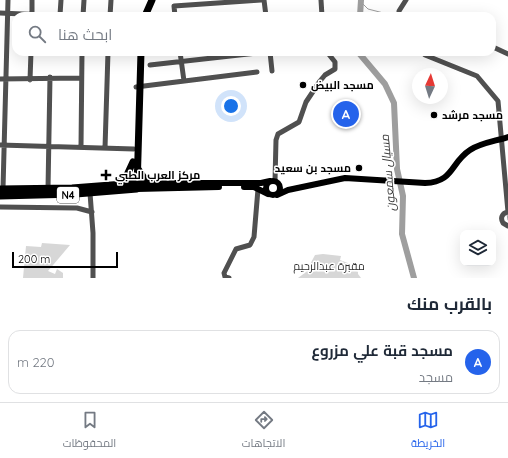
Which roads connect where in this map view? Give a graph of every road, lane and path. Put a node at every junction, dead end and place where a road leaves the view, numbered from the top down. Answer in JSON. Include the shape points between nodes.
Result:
{"nodes":[{"id":1,"x":8,"y":0,"type":"edge"},
{"id":2,"x":32,"y":0,"type":"edge"},
{"id":3,"x":60,"y":0,"type":"edge"},
{"id":4,"x":84,"y":0,"type":"edge"},
{"id":5,"x":111,"y":0,"type":"edge"},
{"id":6,"x":147,"y":0,"type":"edge"},
{"id":7,"x":152,"y":0,"type":"edge"},
{"id":8,"x":261,"y":0,"type":"edge"},
{"id":9,"x":264,"y":0,"type":"edge"},
{"id":10,"x":321,"y":0,"type":"edge"},
{"id":11,"x":406,"y":0,"type":"edge"},
{"id":12,"x":32,"y":12,"type":"edge"},
{"id":13,"x":60,"y":12,"type":"edge"},
{"id":14,"x":83,"y":12,"type":"edge"},
{"id":15,"x":110,"y":12,"type":"edge"},
{"id":16,"x":142,"y":12,"type":"edge"},
{"id":17,"x":147,"y":12,"type":"edge"},
{"id":18,"x":175,"y":12,"type":"edge"},
{"id":19,"x":266,"y":12,"type":"edge"},
{"id":20,"x":322,"y":12,"type":"edge"},
{"id":21,"x":399,"y":12,"type":"edge"},
{"id":22,"x":0,"y":13,"type":"edge"},
{"id":23,"x":7,"y":13,"type":"junction"},
{"id":24,"x":12,"y":13,"type":"edge"},
{"id":25,"x":496,"y":48,"type":"edge"},
{"id":26,"x":508,"y":54,"type":"edge"},
{"id":27,"x":31,"y":56,"type":"edge"},
{"id":28,"x":82,"y":56,"type":"edge"},
{"id":29,"x":108,"y":56,"type":"edge"},
{"id":30,"x":138,"y":56,"type":"edge"},
{"id":31,"x":142,"y":56,"type":"edge"},
{"id":32,"x":180,"y":56,"type":"edge"},
{"id":33,"x":228,"y":56,"type":"edge"},
{"id":34,"x":270,"y":56,"type":"edge"},
{"id":35,"x":330,"y":56,"type":"edge"},
{"id":36,"x":428,"y":56,"type":"edge"},
{"id":37,"x":181,"y":61,"type":"junction"},
{"id":38,"x":150,"y":65,"type":"dead end"},
{"id":39,"x":272,"y":71,"type":"dead end"},
{"id":40,"x":258,"y":72,"type":"dead end"},
{"id":41,"x":50,"y":77,"type":"junction"},
{"id":42,"x":82,"y":78,"type":"junction"},
{"id":43,"x":3,"y":79,"type":"edge"},
{"id":44,"x":30,"y":80,"type":"junction"},
{"id":45,"x":184,"y":81,"type":"junction"},
{"id":46,"x":138,"y":86,"type":"junction"},
{"id":47,"x":505,"y":138,"type":"edge"},
{"id":48,"x":2,"y":145,"type":"edge"},
{"id":49,"x":49,"y":146,"type":"junction"},
{"id":50,"x":81,"y":147,"type":"junction"},
{"id":51,"x":105,"y":148,"type":"junction"},
{"id":52,"x":134,"y":149,"type":"junction"},
{"id":53,"x":506,"y":163,"type":"edge"},
{"id":54,"x":135,"y":164,"type":"junction"},
{"id":55,"x":275,"y":182,"type":"junction"},
{"id":56,"x":160,"y":183,"type":"junction"},
{"id":57,"x":115,"y":185,"type":"junction"},
{"id":58,"x":134,"y":186,"type":"junction"},
{"id":59,"x":2,"y":189,"type":"edge"},
{"id":60,"x":18,"y":189,"type":"junction"},
{"id":61,"x":48,"y":189,"type":"junction"},
{"id":62,"x":258,"y":189,"type":"junction"},
{"id":63,"x":296,"y":189,"type":"junction"},
{"id":64,"x":90,"y":193,"type":"junction"},
{"id":65,"x":268,"y":194,"type":"junction"},
{"id":66,"x":277,"y":195,"type":"junction"},
{"id":67,"x":0,"y":196,"type":"edge"},
{"id":68,"x":18,"y":196,"type":"junction"},
{"id":69,"x":0,"y":207,"type":"edge"},
{"id":70,"x":92,"y":212,"type":"junction"},
{"id":71,"x":508,"y":212,"type":"edge"},
{"id":72,"x":508,"y":226,"type":"edge"},
{"id":73,"x":93,"y":278,"type":"edge"},
{"id":74,"x":229,"y":278,"type":"edge"}],
"edges":[{"from":1,"to":23,"type":"street"},
{"from":2,"to":12,"type":"street"},
{"from":3,"to":13,"type":"street"},
{"from":4,"to":14,"type":"street"},
{"from":5,"to":15,"type":"street"},
{"from":6,"to":16,"type":"highway"},
{"from":7,"to":17,"type":"highway"},
{"from":8,"to":18,"type":"street","via":[[174,6]]},
{"from":9,"to":19,"type":"street"},
{"from":10,"to":20,"type":"street"},
{"from":11,"to":21,"type":"street"},
{"from":22,"to":23,"type":"street"},
{"from":23,"to":24,"type":"street"},
{"from":23,"to":43,"type":"street"},
{"from":25,"to":26,"type":"street"},
{"from":27,"to":44,"type":"street"},
{"from":28,"to":42,"type":"street"},
{"from":29,"to":51,"type":"street"},
{"from":30,"to":46,"type":"highway"},
{"from":31,"to":46,"type":"highway"},
{"from":32,"to":37,"type":"street"},
{"from":33,"to":37,"type":"street"},
{"from":34,"to":39,"type":"street"},
{"from":35,"to":55,"type":"street","via":[[335,62],[335,69],[324,75],[306,102],[299,122],[278,134]]},
{"from":36,"to":47,"type":"street","via":[[466,70],[487,86],[498,101]]},
{"from":37,"to":38,"type":"street"},
{"from":37,"to":45,"type":"street"},
{"from":40,"to":45,"type":"street"},
{"from":41,"to":42,"type":"street"},
{"from":41,"to":44,"type":"street"},
{"from":41,"to":49,"type":"street"},
{"from":42,"to":50,"type":"street"},
{"from":43,"to":44,"type":"street"},
{"from":43,"to":48,"type":"street"},
{"from":45,"to":46,"type":"street"},
{"from":46,"to":52,"type":"highway"},
{"from":46,"to":54,"type":"highway"},
{"from":47,"to":53,"type":"street"},
{"from":47,"to":63,"type":"main road","via":[[471,149],[448,175],[437,182],[345,178]]},
{"from":48,"to":49,"type":"street"},
{"from":48,"to":59,"type":"street"},
{"from":49,"to":50,"type":"street"},
{"from":49,"to":61,"type":"street"},
{"from":50,"to":51,"type":"street"},
{"from":51,"to":52,"type":"street"},
{"from":52,"to":54,"type":"highway"},
{"from":53,"to":71,"type":"street"},
{"from":54,"to":56,"type":"highway","via":[[144,178]]},
{"from":54,"to":57,"type":"highway","via":[[125,178]]},
{"from":54,"to":58,"type":"highway"},
{"from":55,"to":56,"type":"main road"},
{"from":55,"to":63,"type":"main road"},
{"from":55,"to":65,"type":"main road","via":[[266,187]]},
{"from":55,"to":66,"type":"main road","via":[[281,188]]},
{"from":56,"to":58,"type":"main road"},
{"from":57,"to":58,"type":"highway","number":"N4"},
{"from":57,"to":61,"type":"highway","number":"N4"},
{"from":58,"to":62,"type":"main road","via":[[236,186]]},
{"from":58,"to":64,"type":"highway","number":"N4"},
{"from":59,"to":60,"type":"highway","number":"N4"},
{"from":60,"to":61,"type":"highway","number":"N4"},
{"from":60,"to":68,"type":"highway"},
{"from":62,"to":65,"type":"main road"},
{"from":62,"to":74,"type":"street","via":[[254,237],[250,245],[236,249],[224,273],[225,277]]},
{"from":63,"to":66,"type":"main road","via":[[283,191]]},
{"from":64,"to":68,"type":"highway","number":"N4"},
{"from":64,"to":70,"type":"street"},
{"from":65,"to":66,"type":"main road"},
{"from":67,"to":68,"type":"highway","number":"N4"},
{"from":69,"to":70,"type":"street","via":[[77,208]]},
{"from":70,"to":73,"type":"street"},
{"from":71,"to":72,"type":"street","via":[[502,218],[503,223]]}]}
